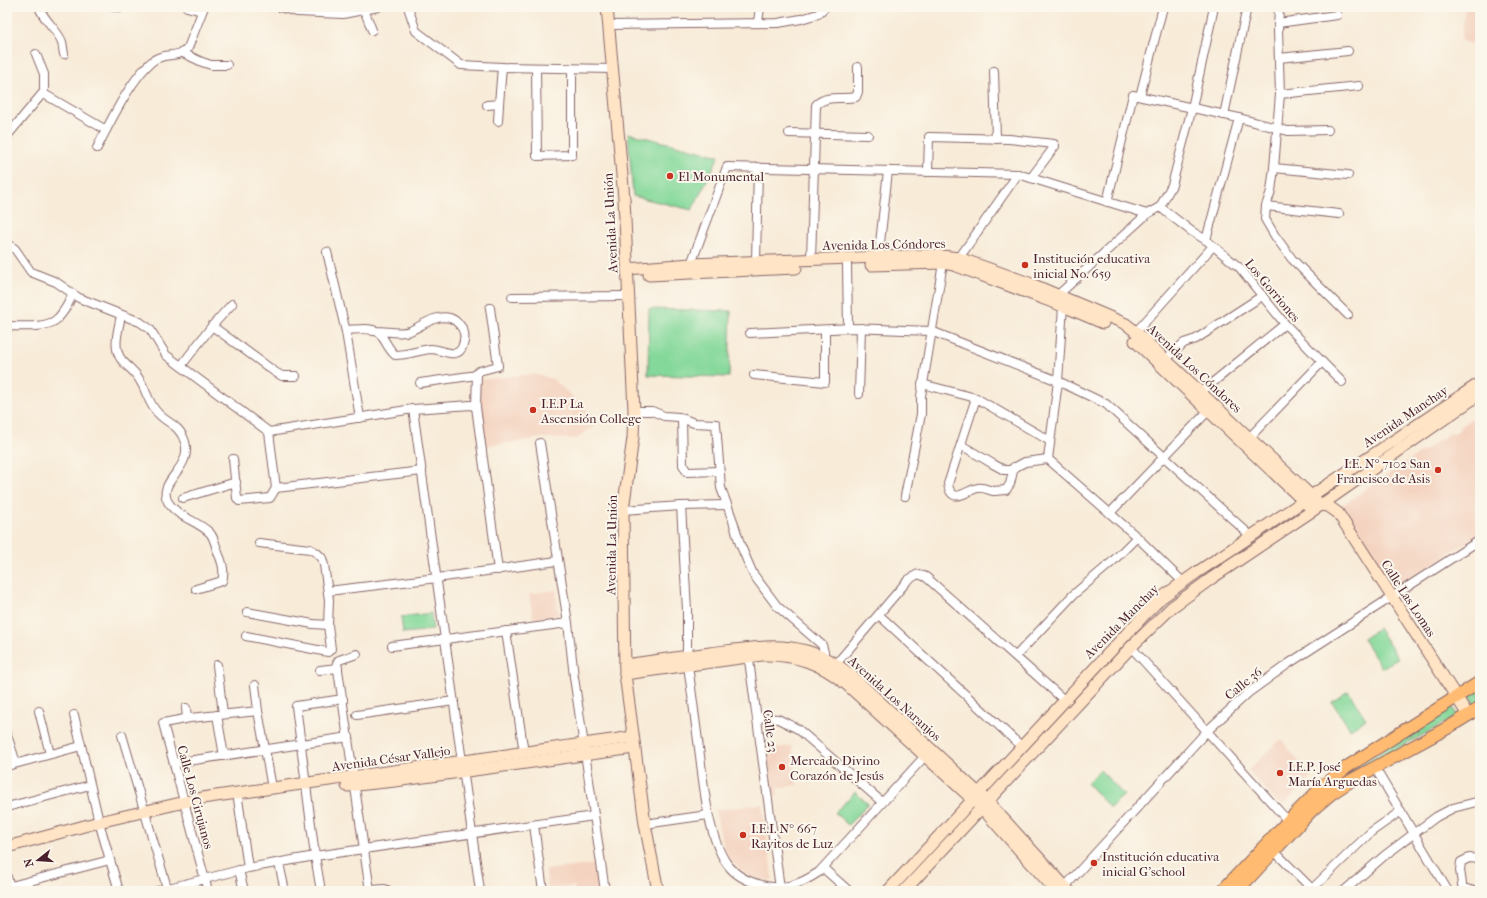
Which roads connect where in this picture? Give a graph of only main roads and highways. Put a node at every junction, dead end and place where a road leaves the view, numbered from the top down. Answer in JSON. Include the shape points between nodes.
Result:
{"nodes":[{"id":1,"x":1480,"y":682,"type":"edge"},
{"id":2,"x":1480,"y":708,"type":"edge"},
{"id":3,"x":1222,"y":891,"type":"edge"},
{"id":4,"x":1237,"y":891,"type":"edge"}],
"edges":[{"from":1,"to":3,"type":"main road","via":[[1338,774],[1317,791]]},
{"from":2,"to":4,"type":"main road","via":[[1342,787],[1322,802]]}]}
